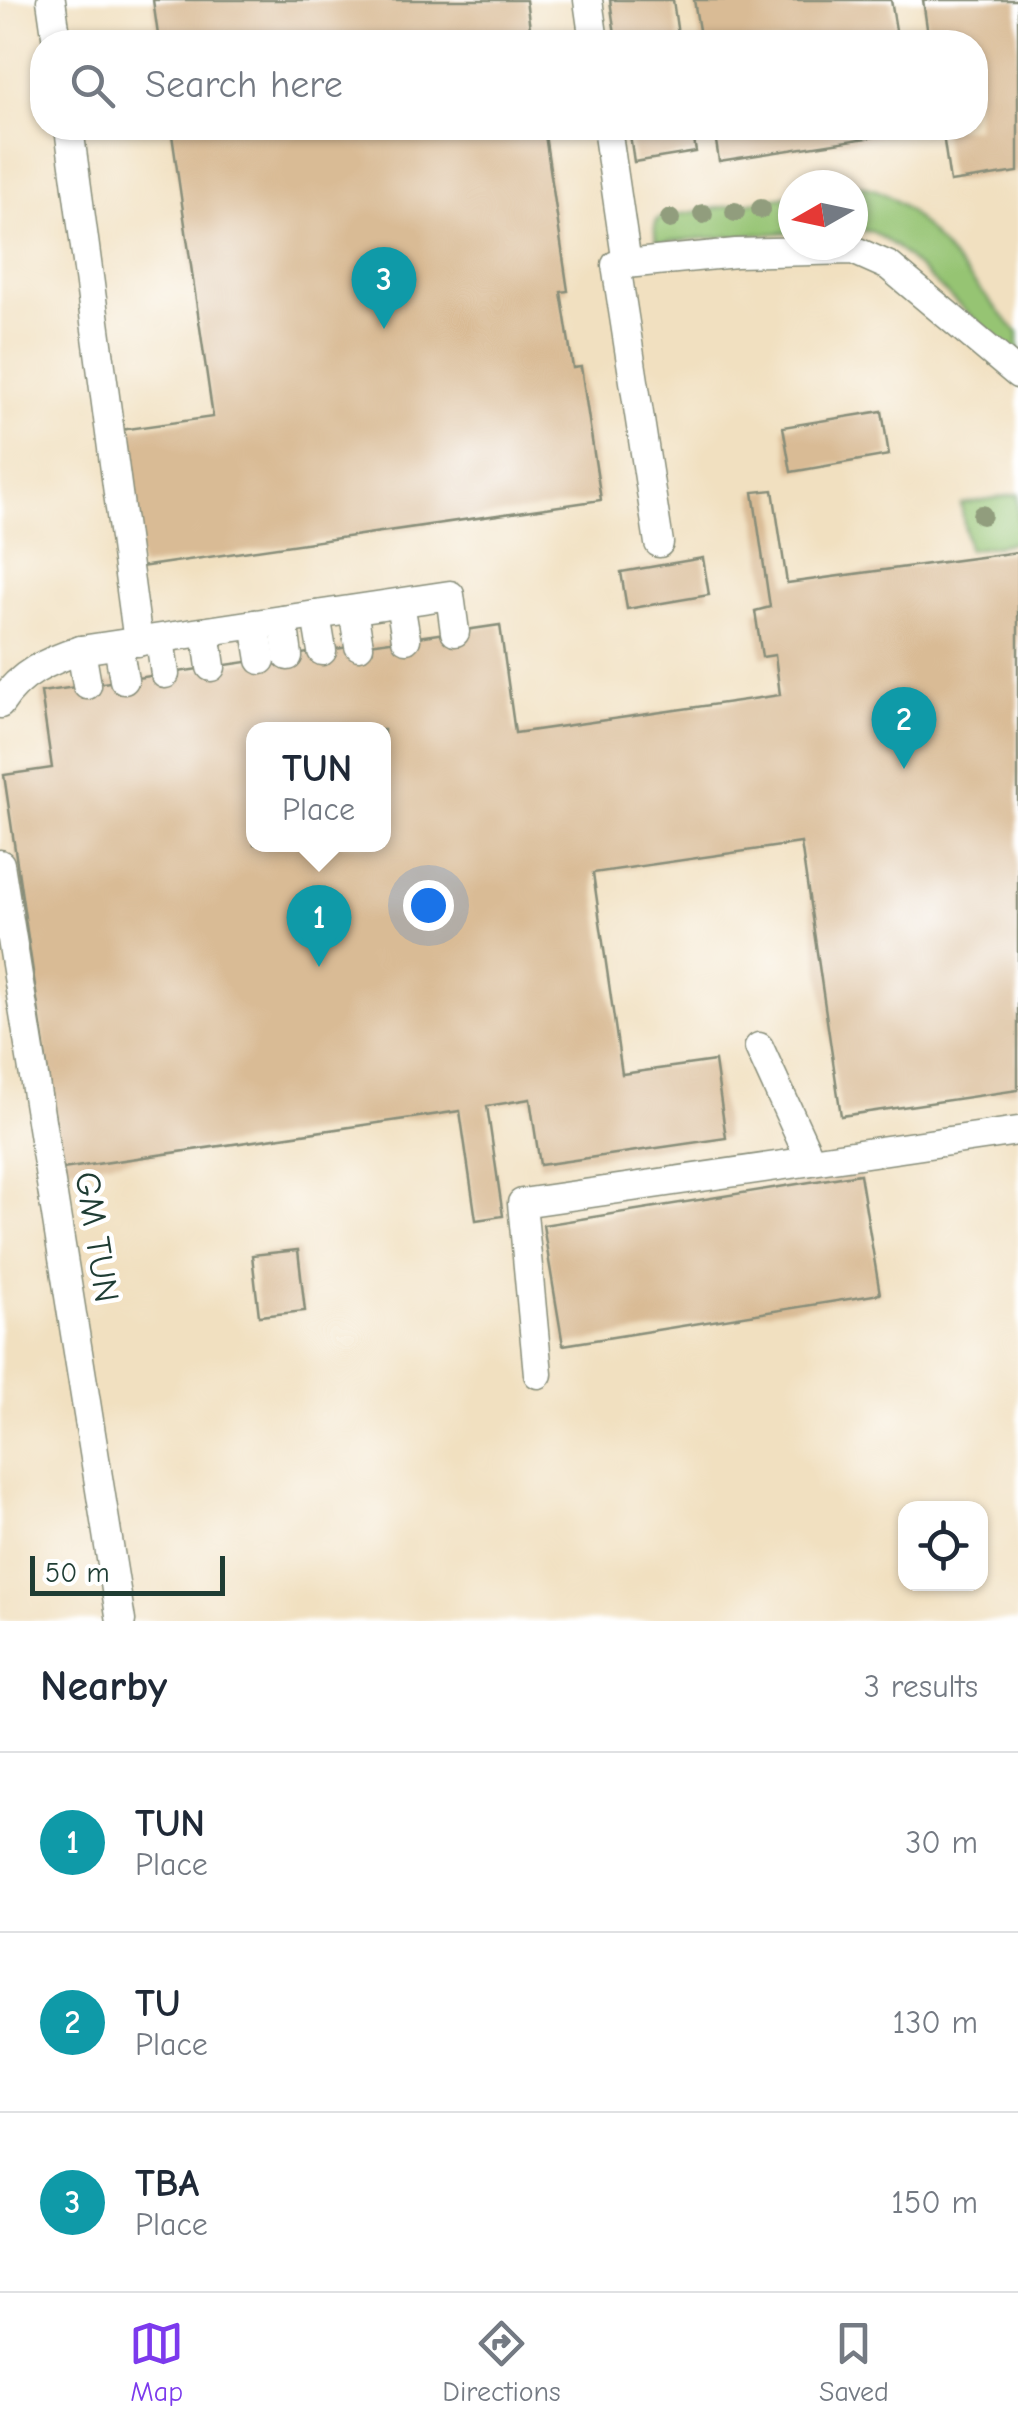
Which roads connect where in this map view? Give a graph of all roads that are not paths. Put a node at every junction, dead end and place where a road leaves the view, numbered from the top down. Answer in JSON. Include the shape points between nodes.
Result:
{"nodes":[{"id":1,"x":51,"y":0,"type":"edge"},
{"id":2,"x":588,"y":0,"type":"edge"},
{"id":3,"x":55,"y":30,"type":"edge"},
{"id":4,"x":592,"y":30,"type":"edge"},
{"id":5,"x":70,"y":140,"type":"edge"},
{"id":6,"x":608,"y":140,"type":"edge"},
{"id":7,"x":622,"y":264,"type":"junction"},
{"id":8,"x":1018,"y":374,"type":"edge"},
{"id":9,"x":659,"y":543,"type":"dead end"},
{"id":10,"x":400,"y":602,"type":"junction"},
{"id":11,"x":353,"y":610,"type":"junction"},
{"id":12,"x":316,"y":615,"type":"junction"},
{"id":13,"x":269,"y":622,"type":"junction"},
{"id":14,"x":206,"y":632,"type":"junction"},
{"id":15,"x":455,"y":632,"type":"dead end"},
{"id":16,"x":406,"y":638,"type":"dead end"},
{"id":17,"x":139,"y":642,"type":"junction"},
{"id":18,"x":359,"y":646,"type":"dead end"},
{"id":19,"x":81,"y":650,"type":"junction"},
{"id":20,"x":322,"y":651,"type":"dead end"},
{"id":21,"x":274,"y":658,"type":"dead end"},
{"id":22,"x":211,"y":667,"type":"dead end"},
{"id":23,"x":165,"y":674,"type":"dead end"},
{"id":24,"x":124,"y":680,"type":"dead end"},
{"id":25,"x":87,"y":686,"type":"dead end"},
{"id":26,"x":0,"y":704,"type":"edge"},
{"id":27,"x":0,"y":864,"type":"edge"},
{"id":28,"x":759,"y":1047,"type":"dead end"},
{"id":29,"x":1018,"y":1131,"type":"edge"},
{"id":30,"x":810,"y":1162,"type":"junction"},
{"id":31,"x":538,"y":1374,"type":"dead end"},
{"id":32,"x":121,"y":1621,"type":"edge"}],
"edges":[{"from":1,"to":3,"type":"street"},
{"from":2,"to":4,"type":"street"},
{"from":5,"to":17,"type":"street"},
{"from":6,"to":7,"type":"street"},
{"from":7,"to":8,"type":"street","via":[[853,250],[890,266]]},
{"from":7,"to":9,"type":"street"},
{"from":10,"to":11,"type":"street"},
{"from":10,"to":15,"type":"street","via":[[450,595]]},
{"from":10,"to":16,"type":"street"},
{"from":11,"to":12,"type":"street"},
{"from":11,"to":18,"type":"street"},
{"from":12,"to":13,"type":"street"},
{"from":12,"to":20,"type":"street"},
{"from":13,"to":14,"type":"street"},
{"from":13,"to":21,"type":"street"},
{"from":14,"to":17,"type":"street"},
{"from":14,"to":22,"type":"street"},
{"from":17,"to":19,"type":"street"},
{"from":17,"to":23,"type":"street"},
{"from":17,"to":24,"type":"street"},
{"from":19,"to":25,"type":"street"},
{"from":19,"to":26,"type":"street","via":[[35,668]]},
{"from":27,"to":32,"type":"street","name":"GM TUN"},
{"from":28,"to":30,"type":"street"},
{"from":29,"to":30,"type":"street"},
{"from":30,"to":31,"type":"street","via":[[522,1203]]}]}
